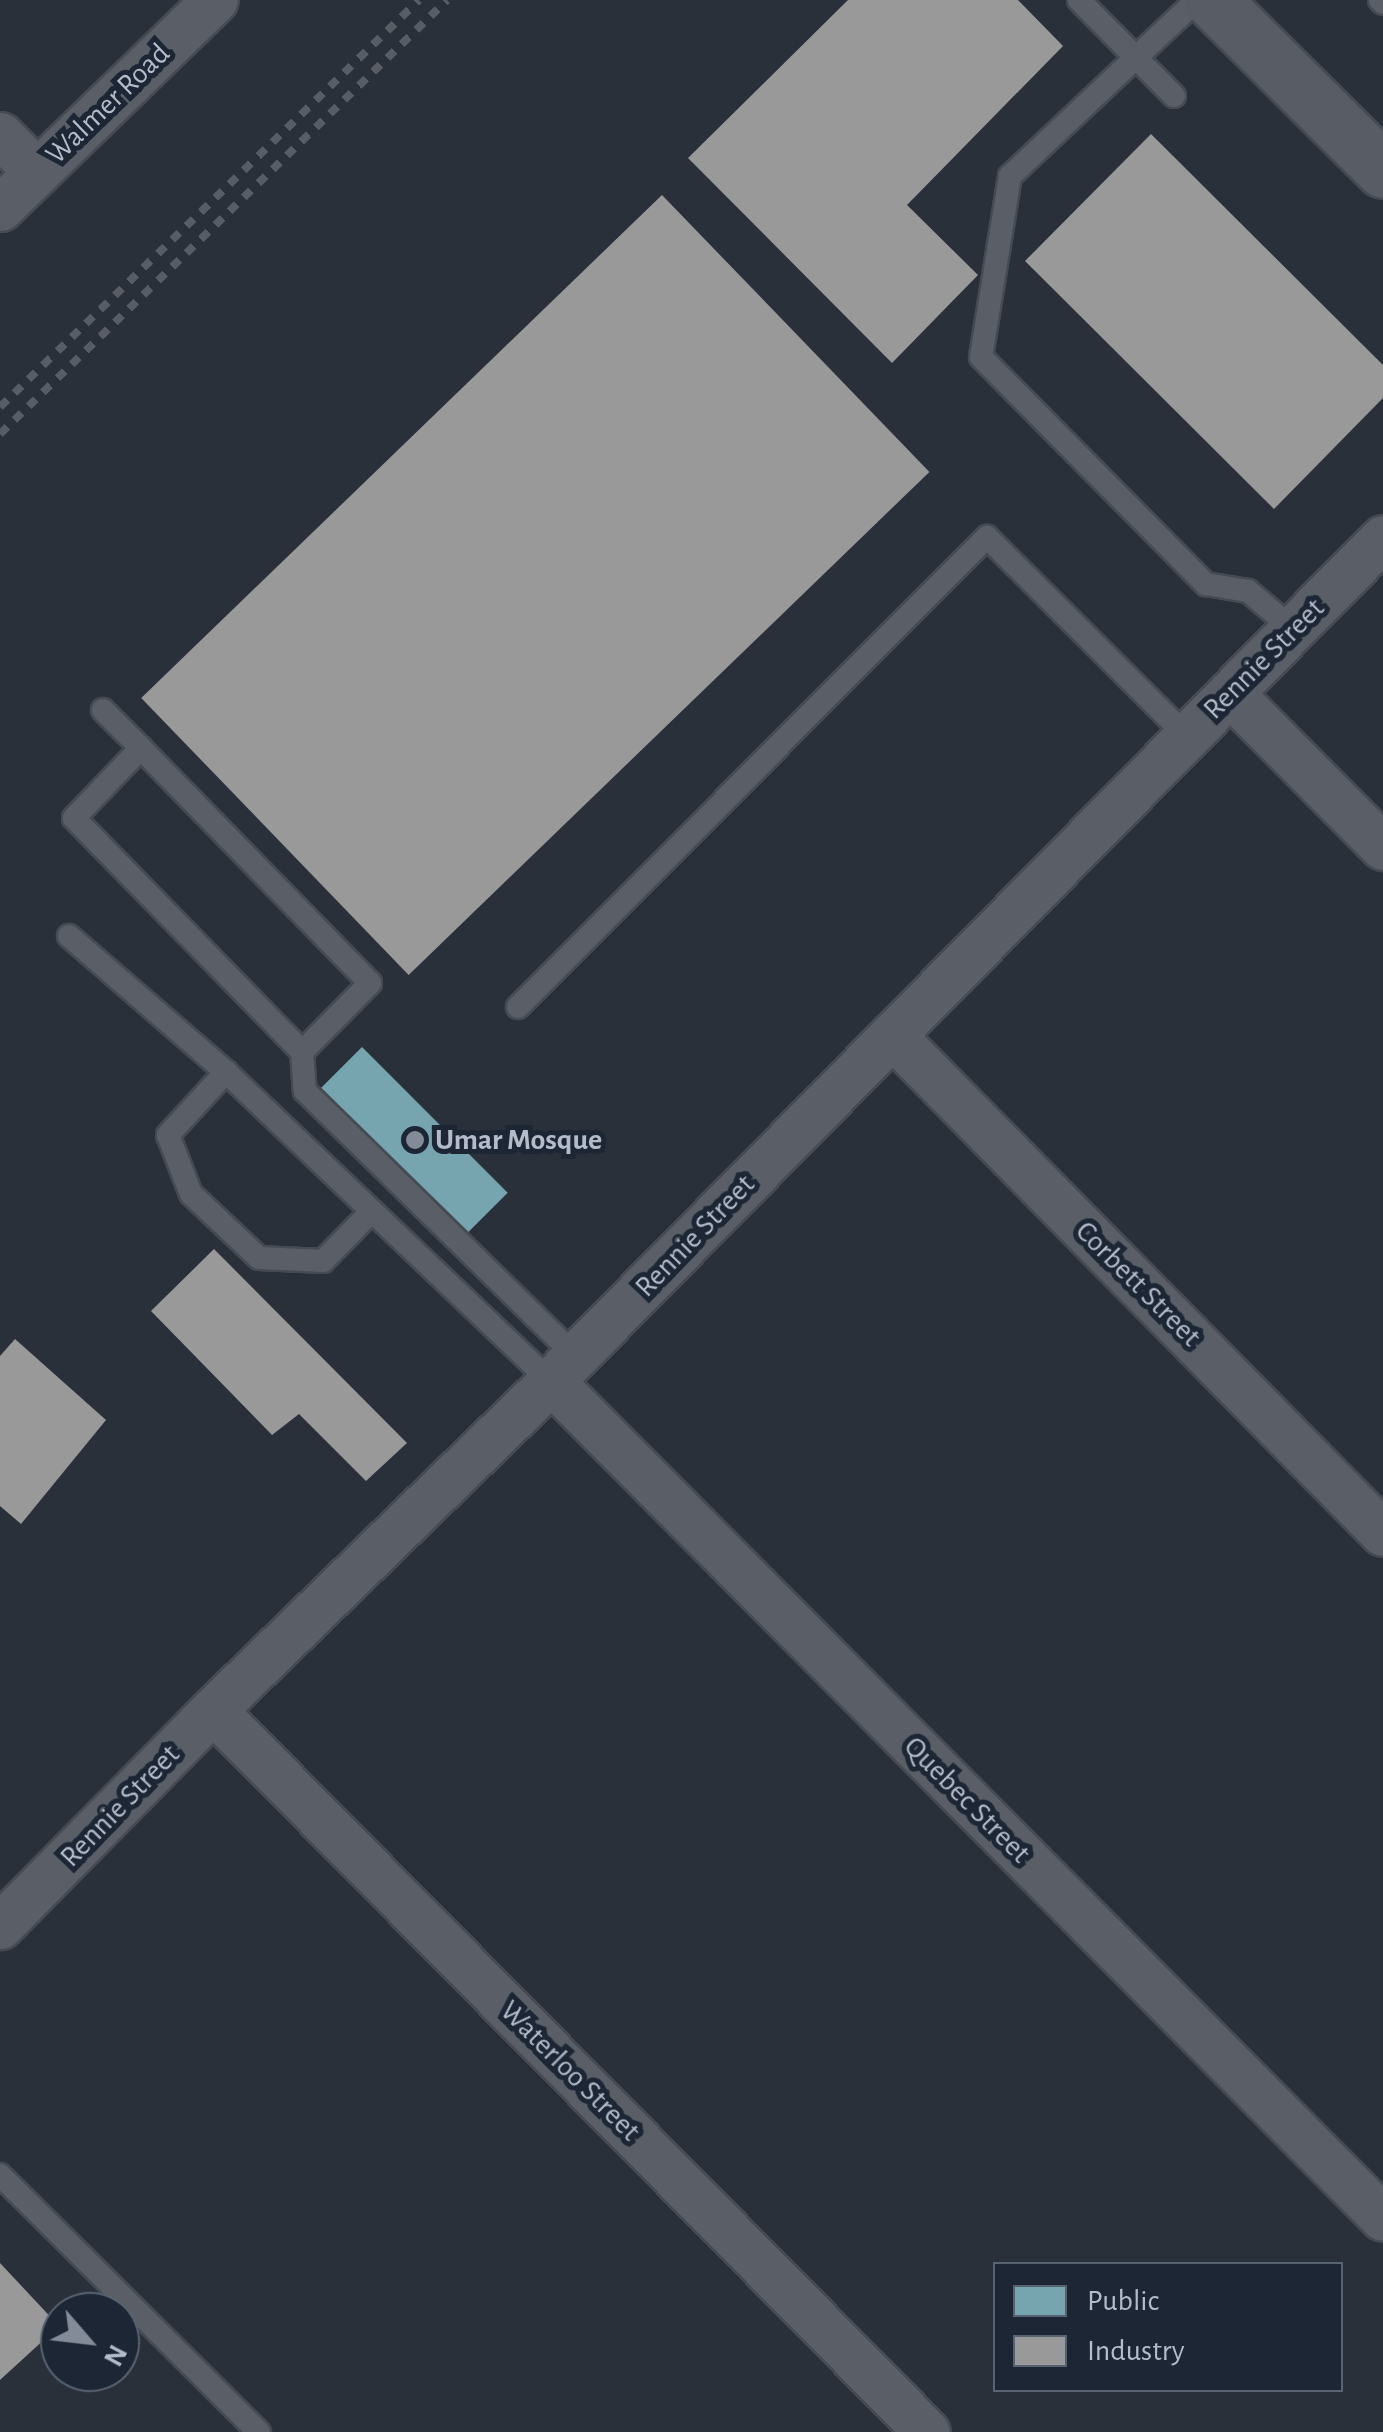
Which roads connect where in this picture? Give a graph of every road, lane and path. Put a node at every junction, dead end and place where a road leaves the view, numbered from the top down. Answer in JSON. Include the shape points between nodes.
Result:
{"nodes":[{"id":1,"x":215,"y":0,"type":"edge"},
{"id":2,"x":1079,"y":0,"type":"edge"},
{"id":3,"x":1197,"y":0,"type":"edge"},
{"id":4,"x":1212,"y":0,"type":"edge"},
{"id":5,"x":1134,"y":56,"type":"junction"},
{"id":6,"x":1174,"y":96,"type":"dead end"},
{"id":7,"x":0,"y":134,"type":"edge"},
{"id":8,"x":1383,"y":170,"type":"edge"},
{"id":9,"x":37,"y":172,"type":"junction"},
{"id":10,"x":0,"y":208,"type":"edge"},
{"id":11,"x":1383,"y":538,"type":"edge"},
{"id":12,"x":1293,"y":630,"type":"junction"},
{"id":13,"x":1230,"y":692,"type":"junction"},
{"id":14,"x":103,"y":710,"type":"dead end"},
{"id":15,"x":1187,"y":736,"type":"junction"},
{"id":16,"x":141,"y":748,"type":"junction"},
{"id":17,"x":1383,"y":847,"type":"edge"},
{"id":18,"x":69,"y":936,"type":"dead end"},
{"id":19,"x":518,"y":1007,"type":"dead end"},
{"id":20,"x":892,"y":1034,"type":"junction"},
{"id":21,"x":302,"y":1052,"type":"junction"},
{"id":22,"x":226,"y":1072,"type":"junction"},
{"id":23,"x":372,"y":1211,"type":"junction"},
{"id":24,"x":564,"y":1369,"type":"junction"},
{"id":25,"x":1383,"y":1532,"type":"edge"},
{"id":26,"x":214,"y":1710,"type":"junction"},
{"id":27,"x":0,"y":1926,"type":"edge"},
{"id":28,"x":0,"y":2175,"type":"edge"},
{"id":29,"x":1383,"y":2218,"type":"edge"},
{"id":30,"x":259,"y":2432,"type":"edge"},
{"id":31,"x":927,"y":2432,"type":"edge"}],
"edges":[{"from":1,"to":9,"type":"street","name":"Walmer Road"},
{"from":2,"to":5,"type":"lane"},
{"from":3,"to":5,"type":"lane"},
{"from":4,"to":8,"type":"main road"},
{"from":5,"to":6,"type":"lane"},
{"from":5,"to":12,"type":"lane","via":[[1010,176],[980,357],[1206,584],[1248,591]]},
{"from":7,"to":9,"type":"street"},
{"from":9,"to":10,"type":"street","name":"Walmer Road"},
{"from":11,"to":12,"type":"street","name":"Rennie Street"},
{"from":12,"to":13,"type":"street","name":"Rennie Street"},
{"from":13,"to":15,"type":"street","name":"Rennie Street"},
{"from":13,"to":17,"type":"street"},
{"from":14,"to":16,"type":"lane"},
{"from":15,"to":19,"type":"lane","via":[[988,537]]},
{"from":15,"to":20,"type":"street","name":"Rennie Street"},
{"from":16,"to":21,"type":"lane","via":[[74,818]]},
{"from":16,"to":21,"type":"lane","via":[[370,983]]},
{"from":18,"to":22,"type":"lane"},
{"from":20,"to":24,"type":"street","name":"Rennie Street"},
{"from":20,"to":25,"type":"street","name":"Corbett Street"},
{"from":21,"to":24,"type":"lane","via":[[305,1091]]},
{"from":22,"to":23,"type":"lane"},
{"from":22,"to":23,"type":"lane","via":[[168,1135],[191,1194],[259,1258],[323,1261]]},
{"from":23,"to":24,"type":"lane"},
{"from":24,"to":26,"type":"street","name":"Rennie Street"},
{"from":24,"to":29,"type":"street","name":"Quebec Street"},
{"from":26,"to":27,"type":"street","name":"Rennie Street"},
{"from":26,"to":31,"type":"street","name":"Waterloo Street"},
{"from":28,"to":30,"type":"lane"}]}
